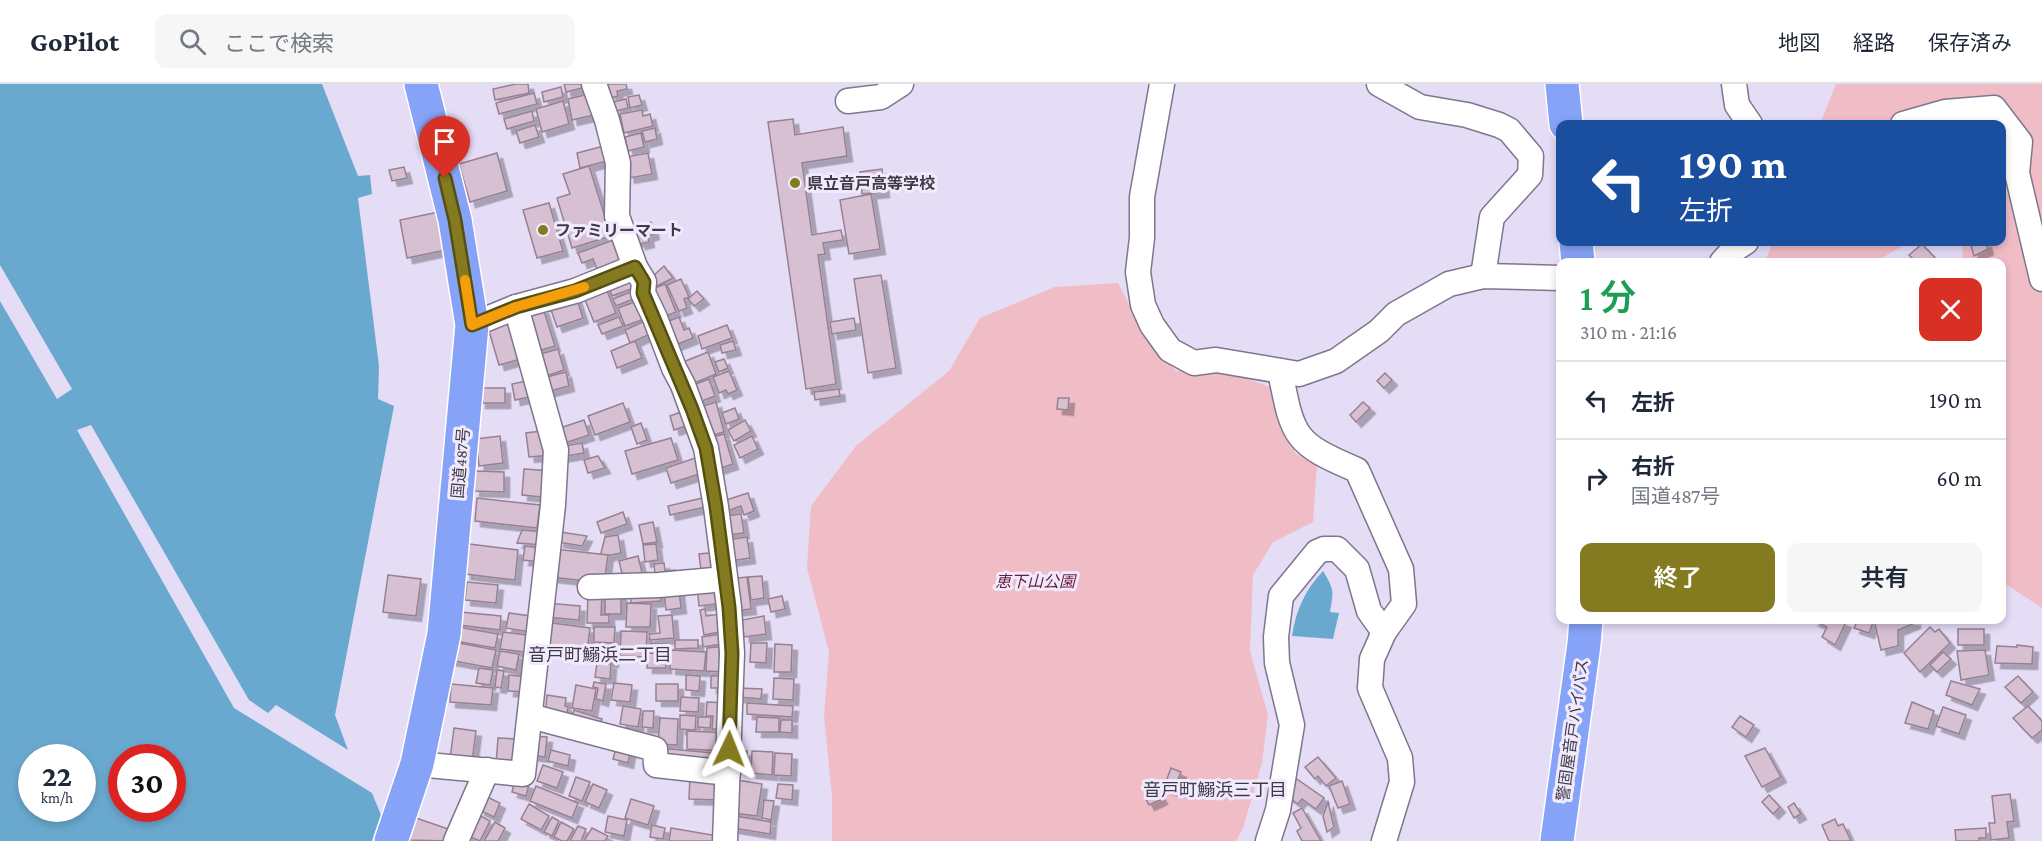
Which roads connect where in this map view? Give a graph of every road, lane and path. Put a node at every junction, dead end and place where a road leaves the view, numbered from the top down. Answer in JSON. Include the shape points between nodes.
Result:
{"nodes":[{"id":1,"x":421,"y":84,"type":"edge"},
{"id":2,"x":594,"y":84,"type":"edge"},
{"id":3,"x":901,"y":84,"type":"edge"},
{"id":4,"x":1162,"y":84,"type":"edge"},
{"id":5,"x":1379,"y":84,"type":"edge"},
{"id":6,"x":1562,"y":84,"type":"edge"},
{"id":7,"x":1734,"y":84,"type":"edge"},
{"id":8,"x":848,"y":101,"type":"dead end"},
{"id":9,"x":1566,"y":120,"type":"edge"},
{"id":10,"x":1747,"y":120,"type":"edge"},
{"id":11,"x":1917,"y":120,"type":"edge"},
{"id":12,"x":2003,"y":120,"type":"edge"},
{"id":13,"x":2006,"y":124,"type":"edge"},
{"id":14,"x":2006,"y":156,"type":"edge"},
{"id":15,"x":2017,"y":173,"type":"junction"},
{"id":16,"x":1740,"y":246,"type":"edge"},
{"id":17,"x":1726,"y":258,"type":"edge"},
{"id":18,"x":635,"y":267,"type":"junction"},
{"id":19,"x":1491,"y":277,"type":"junction"},
{"id":20,"x":1556,"y":278,"type":"edge"},
{"id":21,"x":2042,"y":279,"type":"edge"},
{"id":22,"x":516,"y":307,"type":"junction"},
{"id":23,"x":472,"y":325,"type":"junction"},
{"id":24,"x":1280,"y":370,"type":"junction"},
{"id":25,"x":725,"y":579,"type":"junction"},
{"id":26,"x":590,"y":586,"type":"dead end"},
{"id":27,"x":1585,"y":624,"type":"edge"},
{"id":28,"x":1384,"y":632,"type":"junction"},
{"id":29,"x":530,"y":716,"type":"junction"},
{"id":30,"x":417,"y":764,"type":"junction"},
{"id":31,"x":487,"y":770,"type":"junction"},
{"id":32,"x":728,"y":773,"type":"junction"},
{"id":33,"x":460,"y":839,"type":"edge"},
{"id":34,"x":391,"y":841,"type":"edge"},
{"id":35,"x":725,"y":841,"type":"edge"},
{"id":36,"x":1268,"y":841,"type":"edge"},
{"id":37,"x":1384,"y":841,"type":"edge"},
{"id":38,"x":1557,"y":841,"type":"edge"}],
"edges":[{"from":1,"to":23,"type":"highway","name":"国道487号","via":[[455,220]]},
{"from":2,"to":18,"type":"street","via":[[618,163],[617,216]]},
{"from":3,"to":8,"type":"street","via":[[881,97]]},
{"from":4,"to":24,"type":"street","via":[[1142,197],[1138,272],[1143,304],[1170,350],[1194,363],[1216,360]]},
{"from":5,"to":19,"type":"street","via":[[1420,107],[1499,124],[1531,156],[1530,175],[1492,217]]},
{"from":6,"to":9,"type":"highway"},
{"from":7,"to":10,"type":"street","via":[[1737,105]]},
{"from":11,"to":12,"type":"street","via":[[1945,112],[1994,108]]},
{"from":13,"to":15,"type":"street","via":[[2020,142]]},
{"from":14,"to":15,"type":"street"},
{"from":15,"to":21,"type":"street"},
{"from":16,"to":17,"type":"street"},
{"from":18,"to":22,"type":"street","via":[[575,291]]},
{"from":18,"to":25,"type":"street","via":[[706,448]]},
{"from":19,"to":20,"type":"street"},
{"from":19,"to":24,"type":"street","via":[[1449,284],[1429,294],[1396,314],[1336,361],[1299,374]]},
{"from":22,"to":23,"type":"street"},
{"from":22,"to":29,"type":"street","via":[[556,450]]},
{"from":23,"to":30,"type":"highway","name":"国道487号","via":[[444,634]]},
{"from":24,"to":28,"type":"street","via":[[1290,420],[1300,439],[1322,455],[1357,470],[1401,569],[1404,604]]},
{"from":25,"to":26,"type":"street"},
{"from":25,"to":32,"type":"street","via":[[732,653]]},
{"from":27,"to":38,"type":"highway","name":"警固屋音戸バイパス"},
{"from":28,"to":36,"type":"street","via":[[1369,611],[1357,568],[1337,549],[1317,552],[1281,596],[1277,663],[1292,725],[1278,810]]},
{"from":28,"to":37,"type":"street","via":[[1372,658],[1370,688],[1400,758],[1402,782]]},
{"from":29,"to":31,"type":"street","via":[[523,774]]},
{"from":29,"to":32,"type":"street","via":[[655,749],[656,765]]},
{"from":30,"to":31,"type":"street"},
{"from":30,"to":34,"type":"highway","name":"国道487号"},
{"from":31,"to":33,"type":"street"},
{"from":32,"to":35,"type":"street"}]}
